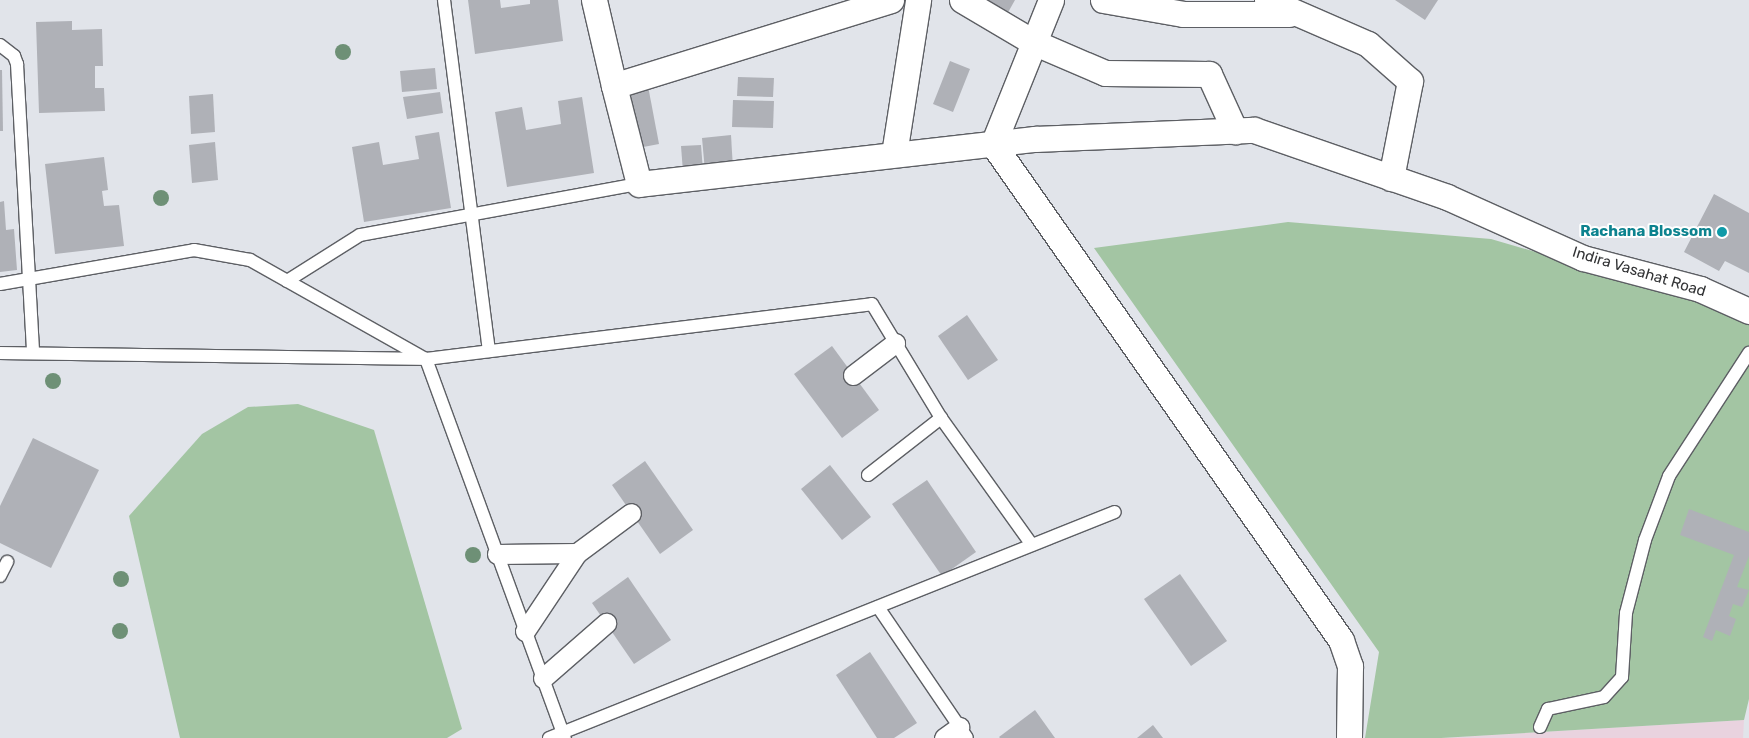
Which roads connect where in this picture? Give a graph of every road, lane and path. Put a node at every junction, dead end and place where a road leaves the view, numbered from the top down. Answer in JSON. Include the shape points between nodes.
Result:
{"nodes":[{"id":1,"x":444,"y":0,"type":"edge"},
{"id":2,"x":594,"y":0,"type":"edge"},
{"id":3,"x":891,"y":0,"type":"edge"},
{"id":4,"x":918,"y":0,"type":"edge"},
{"id":5,"x":962,"y":0,"type":"edge"},
{"id":6,"x":1051,"y":0,"type":"edge"},
{"id":7,"x":1103,"y":0,"type":"edge"},
{"id":8,"x":1267,"y":0,"type":"edge"},
{"id":9,"x":1299,"y":14,"type":"junction"},
{"id":10,"x":1033,"y":42,"type":"junction"},
{"id":11,"x":0,"y":45,"type":"edge"},
{"id":12,"x":614,"y":86,"type":"junction"},
{"id":13,"x":1235,"y":131,"type":"junction"},
{"id":14,"x":993,"y":144,"type":"junction"},
{"id":15,"x":894,"y":154,"type":"junction"},
{"id":16,"x":1392,"y":178,"type":"junction"},
{"id":17,"x":639,"y":184,"type":"junction"},
{"id":18,"x":473,"y":212,"type":"junction"},
{"id":19,"x":26,"y":281,"type":"junction"},
{"id":20,"x":287,"y":281,"type":"junction"},
{"id":21,"x":0,"y":284,"type":"edge"},
{"id":22,"x":1749,"y":311,"type":"edge"},
{"id":23,"x":896,"y":343,"type":"junction"},
{"id":24,"x":33,"y":351,"type":"junction"},
{"id":25,"x":489,"y":351,"type":"junction"},
{"id":26,"x":0,"y":353,"type":"edge"},
{"id":27,"x":1749,"y":353,"type":"edge"},
{"id":28,"x":426,"y":359,"type":"junction"},
{"id":29,"x":853,"y":375,"type":"dead end"},
{"id":30,"x":940,"y":418,"type":"junction"},
{"id":31,"x":868,"y":475,"type":"dead end"},
{"id":32,"x":1115,"y":512,"type":"dead end"},
{"id":33,"x":631,"y":513,"type":"dead end"},
{"id":34,"x":1032,"y":545,"type":"junction"},
{"id":35,"x":577,"y":553,"type":"junction"},
{"id":36,"x":497,"y":554,"type":"junction"},
{"id":37,"x":7,"y":562,"type":"dead end"},
{"id":38,"x":0,"y":576,"type":"edge"},
{"id":39,"x":878,"y":607,"type":"junction"},
{"id":40,"x":606,"y":623,"type":"dead end"},
{"id":41,"x":525,"y":631,"type":"junction"},
{"id":42,"x":543,"y":678,"type":"junction"},
{"id":43,"x":1540,"y":726,"type":"dead end"},
{"id":44,"x":963,"y":732,"type":"edge"},
{"id":45,"x":564,"y":735,"type":"edge"},
{"id":46,"x":549,"y":738,"type":"edge"},
{"id":47,"x":944,"y":738,"type":"edge"},
{"id":48,"x":1348,"y":738,"type":"edge"}],
"edges":[{"from":1,"to":18,"type":"lane"},
{"from":2,"to":12,"type":"street"},
{"from":3,"to":12,"type":"street"},
{"from":4,"to":15,"type":"street"},
{"from":5,"to":10,"type":"street"},
{"from":6,"to":10,"type":"street"},
{"from":7,"to":9,"type":"street","via":[[1183,14]]},
{"from":8,"to":9,"type":"street"},
{"from":9,"to":16,"type":"street","via":[[1368,44],[1410,80]]},
{"from":10,"to":13,"type":"street","via":[[1105,73],[1209,74]]},
{"from":10,"to":14,"type":"street"},
{"from":11,"to":19,"type":"lane","via":[[14,56],[17,64]]},
{"from":12,"to":17,"type":"street"},
{"from":13,"to":14,"type":"street","name":"Indira Vasahat Road"},
{"from":13,"to":16,"type":"street","name":"Indira Vasahat Road","via":[[1254,130]]},
{"from":14,"to":15,"type":"street","name":"Indira Vasahat Road"},
{"from":14,"to":48,"type":"street","via":[[1341,640],[1350,666]]},
{"from":15,"to":17,"type":"street","name":"Indira Vasahat Road"},
{"from":16,"to":22,"type":"street","name":"Indira Vasahat Road","via":[[1447,197],[1583,258],[1700,289]]},
{"from":17,"to":18,"type":"lane"},
{"from":18,"to":20,"type":"lane","via":[[360,236]]},
{"from":18,"to":25,"type":"lane"},
{"from":19,"to":20,"type":"lane","via":[[194,250],[250,260]]},
{"from":19,"to":21,"type":"lane"},
{"from":19,"to":24,"type":"lane"},
{"from":20,"to":28,"type":"lane"},
{"from":23,"to":25,"type":"lane","via":[[872,304]]},
{"from":23,"to":29,"type":"street"},
{"from":23,"to":30,"type":"lane"},
{"from":24,"to":26,"type":"lane"},
{"from":24,"to":28,"type":"lane"},
{"from":25,"to":28,"type":"lane"},
{"from":27,"to":43,"type":"lane","via":[[1670,476],[1645,540],[1626,613],[1622,677],[1604,697],[1548,709]]},
{"from":28,"to":36,"type":"lane"},
{"from":30,"to":31,"type":"lane"},
{"from":30,"to":34,"type":"lane"},
{"from":32,"to":34,"type":"lane"},
{"from":33,"to":35,"type":"street"},
{"from":34,"to":39,"type":"lane"},
{"from":35,"to":36,"type":"street"},
{"from":35,"to":41,"type":"street"},
{"from":36,"to":41,"type":"lane"},
{"from":37,"to":38,"type":"lane"},
{"from":39,"to":44,"type":"lane"},
{"from":39,"to":45,"type":"lane"},
{"from":40,"to":42,"type":"street"},
{"from":41,"to":42,"type":"lane"},
{"from":42,"to":45,"type":"lane"},
{"from":44,"to":47,"type":"street"},
{"from":45,"to":46,"type":"lane"}]}
